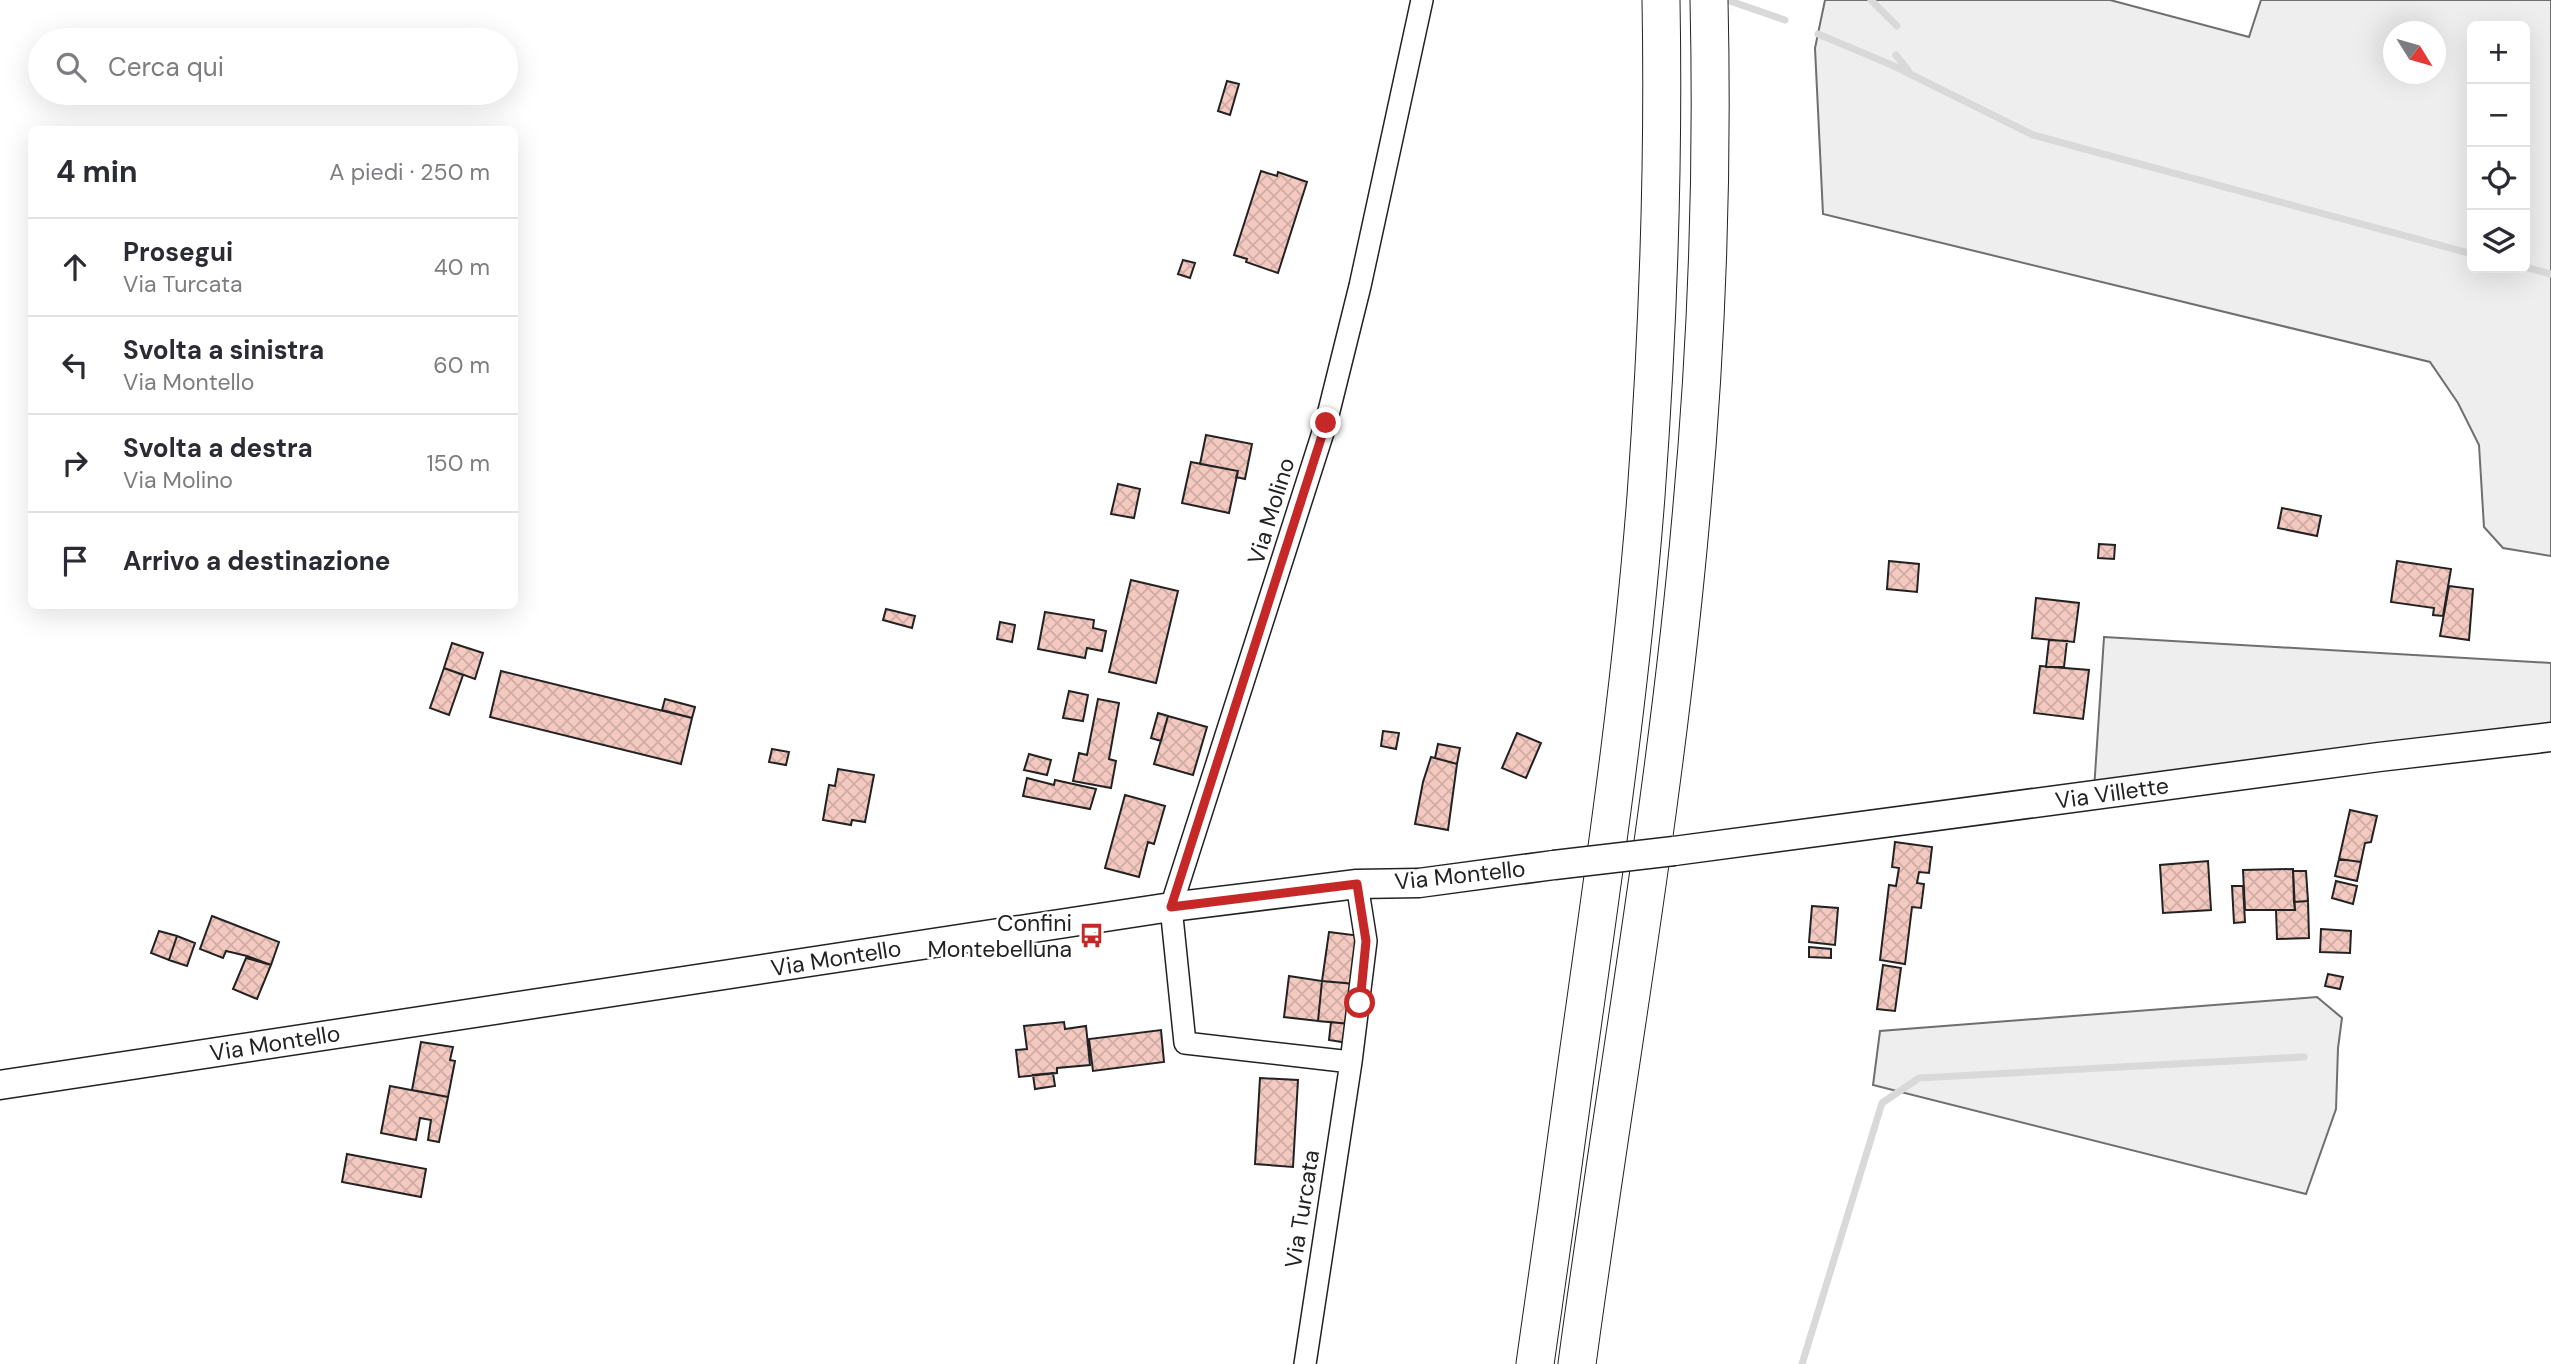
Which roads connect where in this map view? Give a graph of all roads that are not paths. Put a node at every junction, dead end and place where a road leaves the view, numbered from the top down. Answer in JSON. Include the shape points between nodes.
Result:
{"nodes":[{"id":1,"x":1422,"y":0,"type":"edge"},
{"id":2,"x":1661,"y":0,"type":"edge"},
{"id":3,"x":1709,"y":0,"type":"edge"},
{"id":4,"x":2551,"y":737,"type":"edge"},
{"id":5,"x":1674,"y":851,"type":"joint"},
{"id":6,"x":1357,"y":884,"type":"junction"},
{"id":7,"x":1171,"y":907,"type":"junction"},
{"id":8,"x":1352,"y":1062,"type":"junction"},
{"id":9,"x":0,"y":1085,"type":"edge"},
{"id":10,"x":1305,"y":1364,"type":"edge"},
{"id":11,"x":1535,"y":1364,"type":"edge"},
{"id":12,"x":1577,"y":1364,"type":"edge"}],
"edges":[{"from":1,"to":7,"type":"street","name":"Via Molino","via":[[1326,423]]},
{"from":2,"to":11,"type":"highway","via":[[1660,237],[1639,565],[1593,959]]},
{"from":3,"to":12,"type":"highway","via":[[1709,222],[1691,517],[1664,752]]},
{"from":4,"to":5,"type":"street","name":"Via Villette"},
{"from":5,"to":6,"type":"street","name":"Via Montello","bridge":true,"via":[[1419,883]]},
{"from":6,"to":7,"type":"street","name":"Via Montello"},
{"from":6,"to":8,"type":"street","name":"Via Turcata","via":[[1366,941]]},
{"from":7,"to":8,"type":"street","via":[[1185,1042]]},
{"from":7,"to":9,"type":"street","name":"Via Montello"},
{"from":8,"to":10,"type":"street","name":"Via Turcata"}]}
